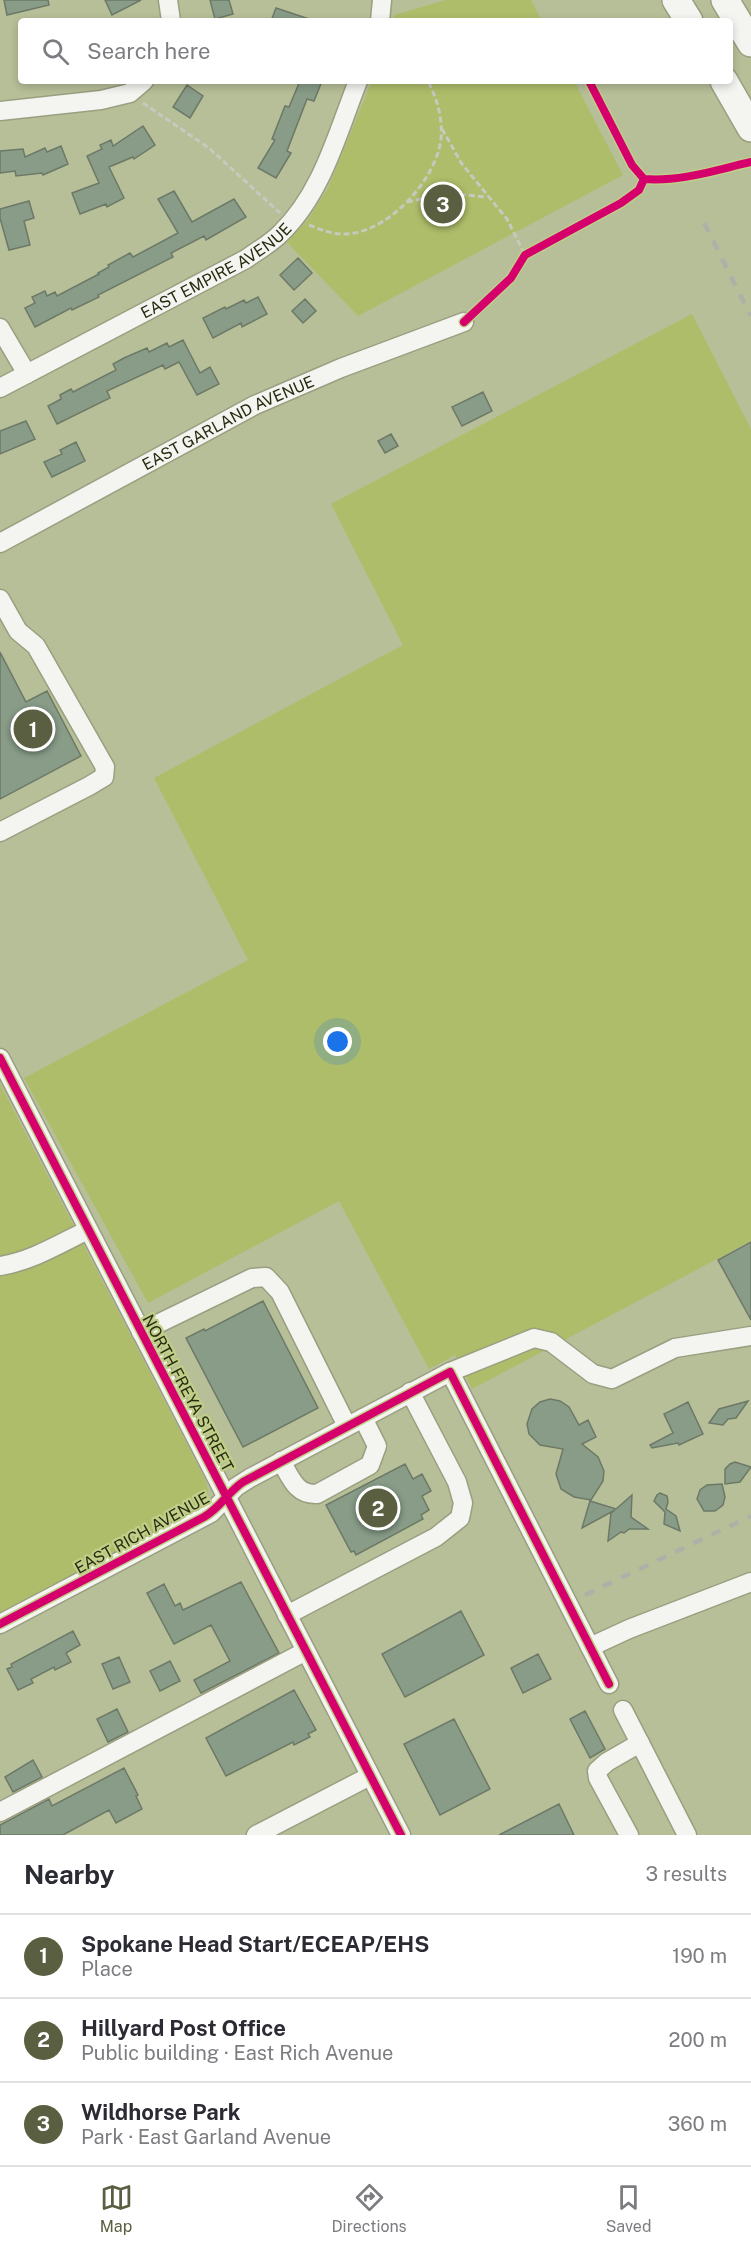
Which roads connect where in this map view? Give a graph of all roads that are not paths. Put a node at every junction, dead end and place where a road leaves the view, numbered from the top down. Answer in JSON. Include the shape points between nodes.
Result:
{"nodes":[{"id":1,"x":168,"y":0,"type":"edge"},
{"id":2,"x":382,"y":0,"type":"edge"},
{"id":3,"x":676,"y":0,"type":"edge"},
{"id":4,"x":725,"y":0,"type":"edge"},
{"id":5,"x":171,"y":18,"type":"edge"},
{"id":6,"x":380,"y":18,"type":"edge"},
{"id":7,"x":687,"y":18,"type":"edge"},
{"id":8,"x":751,"y":43,"type":"edge"},
{"id":9,"x":140,"y":84,"type":"edge"},
{"id":10,"x":357,"y":84,"type":"edge"},
{"id":11,"x":726,"y":84,"type":"edge"},
{"id":12,"x":0,"y":111,"type":"edge"},
{"id":13,"x":751,"y":128,"type":"edge"},
{"id":14,"x":464,"y":322,"type":"dead end"},
{"id":15,"x":0,"y":328,"type":"edge"},
{"id":16,"x":27,"y":374,"type":"junction"},
{"id":17,"x":0,"y":388,"type":"edge"},
{"id":18,"x":0,"y":543,"type":"edge"},
{"id":19,"x":0,"y":599,"type":"edge"},
{"id":20,"x":0,"y":832,"type":"edge"},
{"id":21,"x":0,"y":1058,"type":"edge"},
{"id":22,"x":88,"y":1230,"type":"junction"},
{"id":23,"x":0,"y":1266,"type":"edge"},
{"id":24,"x":141,"y":1332,"type":"junction"},
{"id":25,"x":751,"y":1336,"type":"edge"},
{"id":26,"x":450,"y":1372,"type":"junction"},
{"id":27,"x":411,"y":1392,"type":"junction"},
{"id":28,"x":355,"y":1422,"type":"junction"},
{"id":29,"x":282,"y":1461,"type":"junction"},
{"id":30,"x":227,"y":1497,"type":"junction"},
{"id":31,"x":751,"y":1582,"type":"edge"},
{"id":32,"x":287,"y":1615,"type":"junction"},
{"id":33,"x":0,"y":1624,"type":"edge"},
{"id":34,"x":590,"y":1647,"type":"junction"},
{"id":35,"x":306,"y":1651,"type":"junction"},
{"id":36,"x":609,"y":1684,"type":"dead end"},
{"id":37,"x":623,"y":1710,"type":"dead end"},
{"id":38,"x":640,"y":1743,"type":"junction"},
{"id":39,"x":370,"y":1776,"type":"junction"},
{"id":40,"x":0,"y":1812,"type":"edge"},
{"id":41,"x":256,"y":1835,"type":"edge"},
{"id":42,"x":401,"y":1835,"type":"edge"},
{"id":43,"x":628,"y":1835,"type":"edge"},
{"id":44,"x":687,"y":1835,"type":"edge"}],
"edges":[{"from":1,"to":5,"type":"street"},
{"from":2,"to":6,"type":"street"},
{"from":3,"to":7,"type":"highway"},
{"from":4,"to":8,"type":"highway"},
{"from":9,"to":12,"type":"street","via":[[129,93],[101,100]]},
{"from":10,"to":16,"type":"street","name":"EAST EMPIRE AVENUE","via":[[318,182],[279,235],[246,259]]},
{"from":11,"to":13,"type":"highway"},
{"from":14,"to":18,"type":"street","name":"EAST GARLAND AVENUE","via":[[255,405]]},
{"from":15,"to":16,"type":"street"},
{"from":16,"to":17,"type":"street","name":"EAST EMPIRE AVENUE"},
{"from":19,"to":20,"type":"street","via":[[18,631],[36,646],[105,767],[104,777]]},
{"from":21,"to":22,"type":"street","name":"NORTH FREYA STREET"},
{"from":22,"to":23,"type":"street","via":[[49,1250]]},
{"from":22,"to":24,"type":"street","name":"NORTH FREYA STREET"},
{"from":24,"to":28,"type":"street","via":[[252,1278],[266,1276],[280,1292]]},
{"from":24,"to":30,"type":"street","name":"NORTH FREYA STREET"},
{"from":25,"to":26,"type":"street","name":"EAST RICH AVENUE","via":[[675,1347],[612,1379],[593,1374],[551,1342],[534,1338]]},
{"from":26,"to":27,"type":"street","name":"EAST RICH AVENUE"},
{"from":26,"to":34,"type":"street"},
{"from":27,"to":28,"type":"street","name":"EAST RICH AVENUE"},
{"from":27,"to":32,"type":"street","via":[[457,1482],[463,1503],[460,1518],[436,1537]]},
{"from":28,"to":29,"type":"street","name":"EAST RICH AVENUE"},
{"from":28,"to":29,"type":"street","via":[[377,1446],[370,1465],[317,1494],[298,1490]]},
{"from":29,"to":30,"type":"street","name":"EAST RICH AVENUE","via":[[243,1482]]},
{"from":30,"to":32,"type":"street","name":"NORTH FREYA STREET"},
{"from":30,"to":33,"type":"street","name":"EAST RICH AVENUE","via":[[204,1517]]},
{"from":31,"to":34,"type":"street"},
{"from":32,"to":35,"type":"street","name":"NORTH FREYA STREET"},
{"from":34,"to":36,"type":"street"},
{"from":35,"to":39,"type":"street","name":"NORTH FREYA STREET"},
{"from":35,"to":40,"type":"street"},
{"from":37,"to":38,"type":"street"},
{"from":38,"to":43,"type":"street","via":[[597,1771]]},
{"from":38,"to":44,"type":"street"},
{"from":39,"to":41,"type":"street"},
{"from":39,"to":42,"type":"street","name":"NORTH FREYA STREET"}]}
